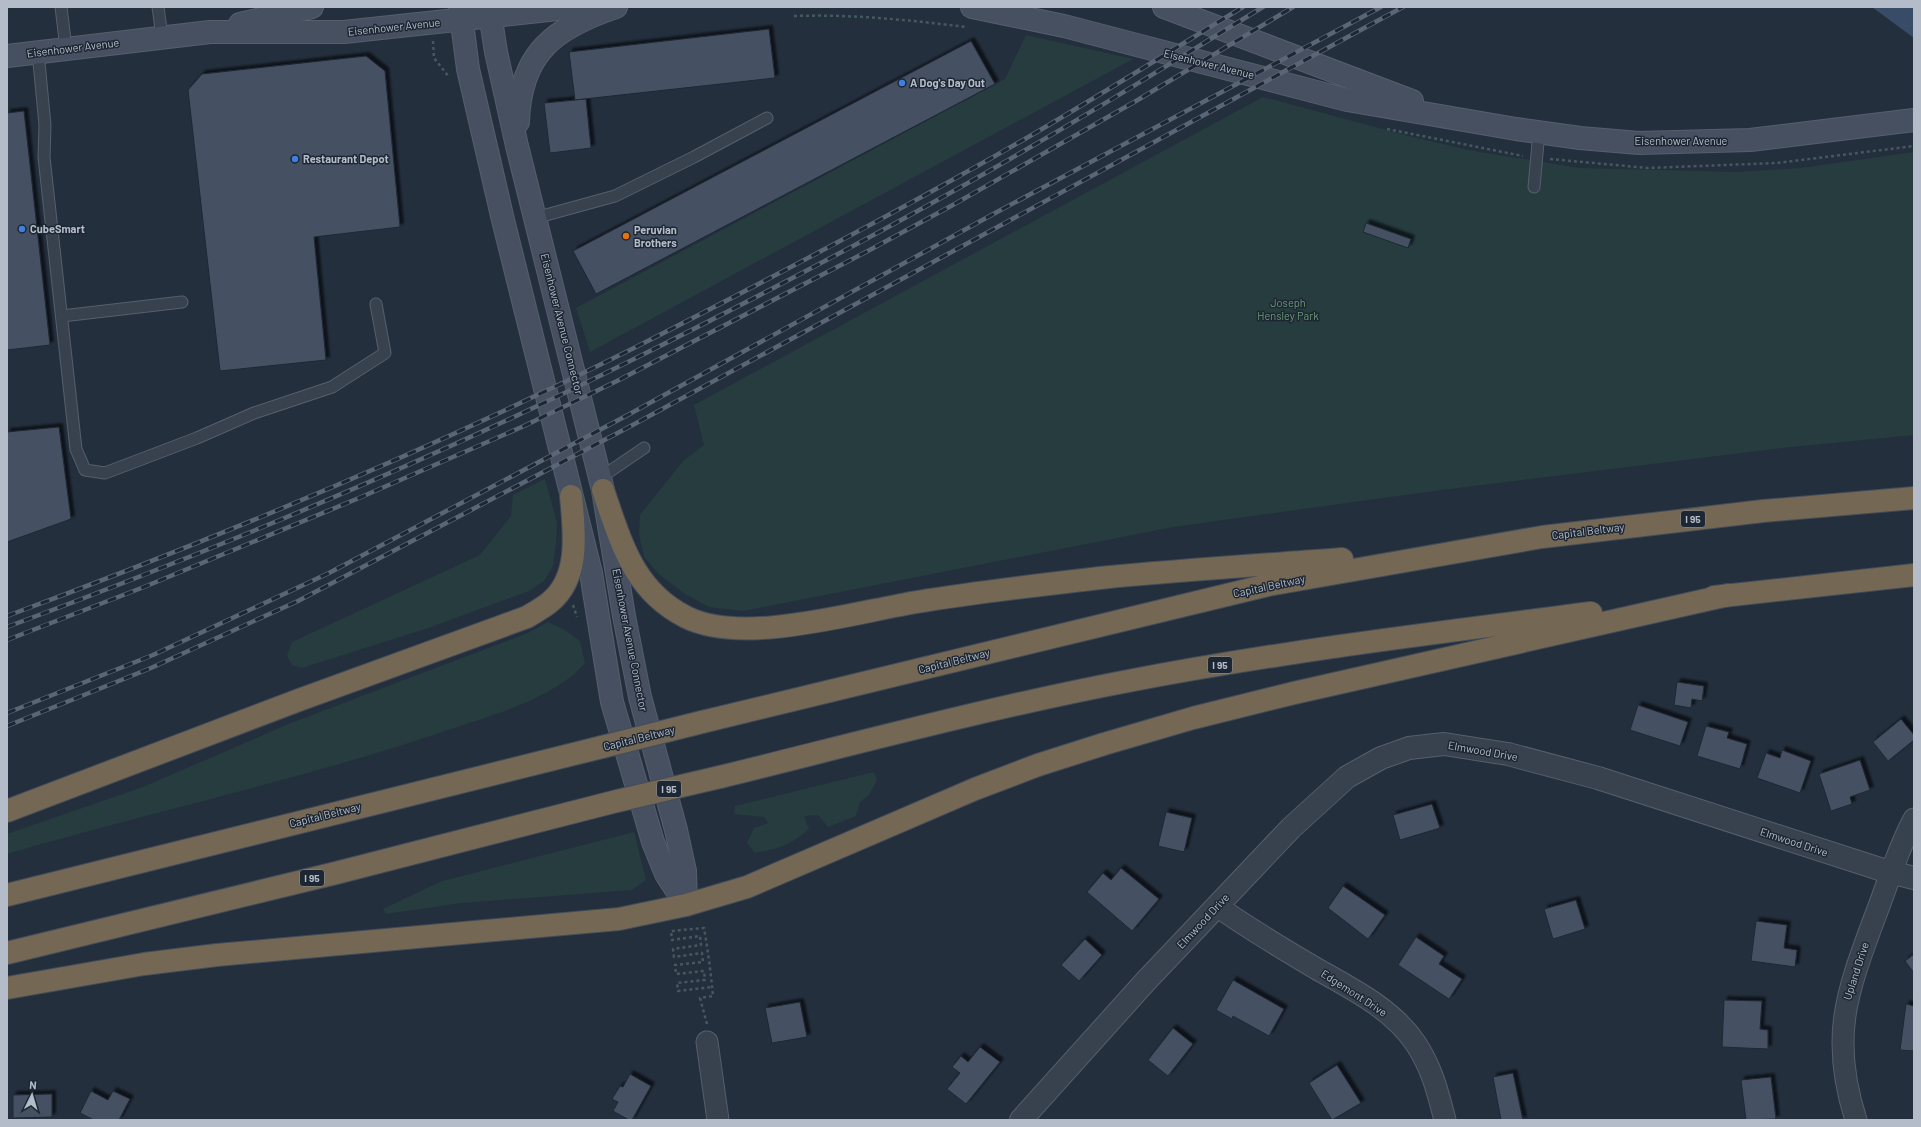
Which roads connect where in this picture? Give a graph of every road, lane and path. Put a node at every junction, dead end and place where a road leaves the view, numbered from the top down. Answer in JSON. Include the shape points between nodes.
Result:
{"nodes":[{"id":1,"x":62,"y":7,"type":"edge"},
{"id":2,"x":158,"y":7,"type":"edge"},
{"id":3,"x":312,"y":7,"type":"edge"},
{"id":4,"x":576,"y":7,"type":"edge"},
{"id":5,"x":616,"y":7,"type":"edge"},
{"id":6,"x":972,"y":7,"type":"edge"},
{"id":7,"x":1164,"y":7,"type":"edge"},
{"id":8,"x":490,"y":12,"type":"edge"},
{"id":9,"x":460,"y":13,"type":"edge"},
{"id":10,"x":210,"y":32,"type":"junction"},
{"id":11,"x":162,"y":37,"type":"junction"},
{"id":12,"x":66,"y":48,"type":"junction"},
{"id":13,"x":38,"y":52,"type":"junction"},
{"id":14,"x":7,"y":56,"type":"edge"},
{"id":15,"x":1448,"y":116,"type":"junction"},
{"id":16,"x":767,"y":118,"type":"dead end"},
{"id":17,"x":1914,"y":120,"type":"edge"},
{"id":18,"x":1539,"y":132,"type":"junction"},
{"id":19,"x":518,"y":146,"type":"junction"},
{"id":20,"x":1534,"y":187,"type":"dead end"},
{"id":21,"x":535,"y":218,"type":"junction"},
{"id":22,"x":182,"y":302,"type":"dead end"},
{"id":23,"x":376,"y":304,"type":"dead end"},
{"id":24,"x":62,"y":316,"type":"junction"},
{"id":25,"x":644,"y":448,"type":"dead end"},
{"id":26,"x":602,"y":484,"type":"junction"},
{"id":27,"x":571,"y":496,"type":"junction"},
{"id":28,"x":1914,"y":498,"type":"edge"},
{"id":29,"x":1473,"y":548,"type":"junction"},
{"id":30,"x":1914,"y":576,"type":"edge"},
{"id":31,"x":1728,"y":595,"type":"junction"},
{"id":32,"x":7,"y":812,"type":"edge"},
{"id":33,"x":1914,"y":819,"type":"edge"},
{"id":34,"x":1891,"y":872,"type":"junction"},
{"id":35,"x":1914,"y":878,"type":"edge"},
{"id":36,"x":7,"y":895,"type":"edge"},
{"id":37,"x":686,"y":905,"type":"junction"},
{"id":38,"x":1217,"y":906,"type":"junction"},
{"id":39,"x":7,"y":953,"type":"edge"},
{"id":40,"x":712,"y":987,"type":"junction"},
{"id":41,"x":7,"y":988,"type":"edge"},
{"id":42,"x":708,"y":1042,"type":"joint"},
{"id":43,"x":718,"y":1120,"type":"edge"},
{"id":44,"x":1021,"y":1120,"type":"edge"},
{"id":45,"x":1445,"y":1120,"type":"edge"},
{"id":46,"x":1856,"y":1120,"type":"edge"}],
"edges":[{"from":1,"to":12,"type":"lane"},
{"from":2,"to":11,"type":"lane"},
{"from":3,"to":10,"type":"main road","name":"Eisenhower Avenue"},
{"from":4,"to":8,"type":"main road","name":"Eisenhower Avenue"},
{"from":5,"to":19,"type":"main road","via":[[572,24],[553,37],[537,55],[525,79],[519,101]]},
{"from":6,"to":15,"type":"main road","name":"Eisenhower Avenue","via":[[1071,28],[1347,100]]},
{"from":7,"to":15,"type":"main road","name":"Eisenhower Avenue"},
{"from":8,"to":9,"type":"main road","name":"Eisenhower Avenue"},
{"from":8,"to":19,"type":"main road","name":"Eisenhower Avenue Connector","via":[[496,52]]},
{"from":9,"to":10,"type":"main road","name":"Eisenhower Avenue","via":[[344,32]]},
{"from":9,"to":27,"type":"main road","via":[[470,77]]},
{"from":10,"to":11,"type":"main road","name":"Eisenhower Avenue"},
{"from":11,"to":12,"type":"main road","name":"Eisenhower Avenue"},
{"from":12,"to":13,"type":"main road","name":"Eisenhower Avenue"},
{"from":13,"to":14,"type":"main road","name":"Eisenhower Avenue"},
{"from":13,"to":24,"type":"lane","via":[[44,157]]},
{"from":15,"to":18,"type":"main road","name":"Eisenhower Avenue"},
{"from":16,"to":21,"type":"lane","via":[[615,196]]},
{"from":17,"to":18,"type":"main road","name":"Eisenhower Avenue","via":[[1750,140],[1702,142],[1639,143]]},
{"from":18,"to":20,"type":"lane"},
{"from":19,"to":21,"type":"main road","name":"Eisenhower Avenue Connector"},
{"from":21,"to":26,"type":"main road","name":"Eisenhower Avenue Connector"},
{"from":22,"to":24,"type":"lane"},
{"from":23,"to":24,"type":"lane","via":[[385,353],[332,387],[254,414],[105,474],[85,470],[76,449]]},
{"from":25,"to":26,"type":"lane"},
{"from":26,"to":29,"type":"highway","via":[[628,558],[647,587],[658,598],[686,617],[713,627],[734,629],[810,622],[918,602],[1100,578]]},
{"from":26,"to":37,"type":"main road","name":"Eisenhower Avenue Connector","via":[[640,697],[685,871]]},
{"from":27,"to":32,"type":"highway","via":[[575,537],[570,571],[552,601],[527,617],[291,703]]},
{"from":27,"to":37,"type":"main road","via":[[591,573],[612,702],[656,849],[666,874]]},
{"from":28,"to":29,"type":"highway","name":"Capital Beltway","number":"I 95","via":[[1668,521]]},
{"from":29,"to":36,"type":"highway","name":"Capital Beltway","number":"I 95","bridge":true,"via":[[1260,587],[702,722]]},
{"from":30,"to":31,"type":"highway","number":"I 95"},
{"from":31,"to":37,"type":"highway","via":[[1294,693],[1193,718],[1104,744],[975,789],[747,887]]},
{"from":31,"to":39,"type":"highway","number":"I 95","bridge":true,"via":[[1347,644],[1144,678],[969,716],[617,801]]},
{"from":33,"to":34,"type":"street","name":"Upland Drive"},
{"from":34,"to":35,"type":"street","name":"Elmwood Drive"},
{"from":34,"to":38,"type":"street","name":"Elmwood Drive","via":[[1598,778],[1508,754],[1444,744],[1410,748],[1389,754],[1347,778],[1291,828]]},
{"from":34,"to":46,"type":"street","name":"Upland Drive","via":[[1855,971],[1845,1010],[1843,1057],[1849,1099]]},
{"from":37,"to":41,"type":"highway","via":[[619,919],[216,955],[144,964]]},
{"from":38,"to":44,"type":"street","name":"Elmwood Drive"},
{"from":38,"to":45,"type":"street","name":"Edgemont Drive","via":[[1246,927],[1387,1013],[1411,1038],[1426,1061],[1434,1078]]},
{"from":40,"to":40,"type":"path","via":[[678,991],[677,984],[705,980],[704,971],[676,974],[675,965],[703,962],[702,953],[674,957],[673,949],[701,945],[700,936],[672,940],[671,931],[704,928]]},
{"from":40,"to":42,"type":"path","via":[[713,996],[700,998],[711,1040]]},
{"from":42,"to":43,"type":"street"}]}
